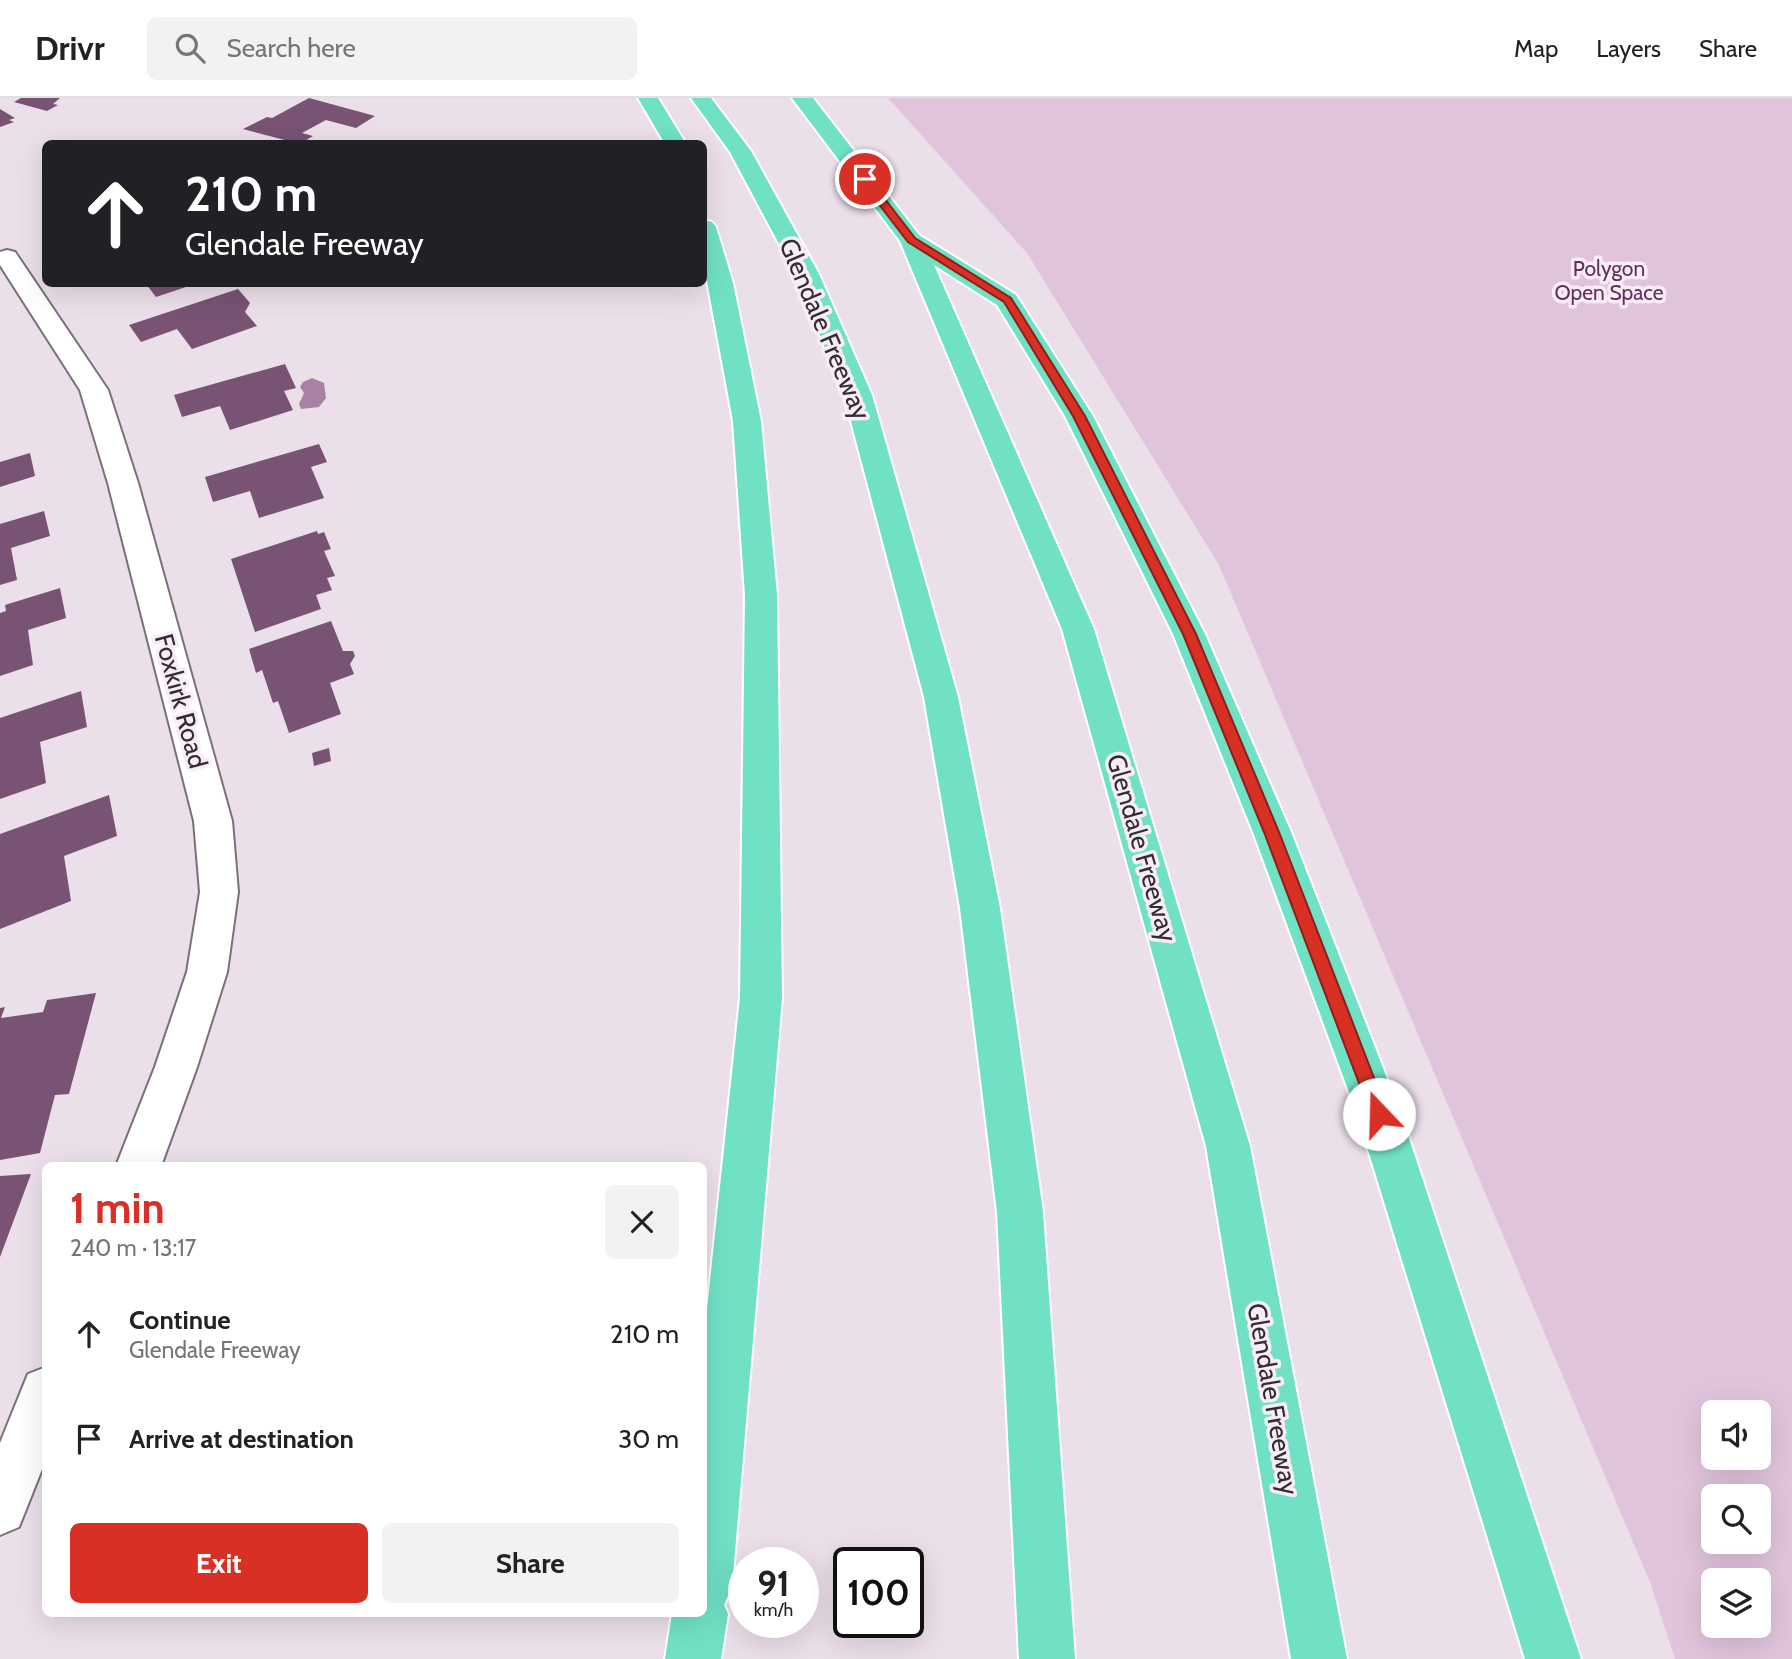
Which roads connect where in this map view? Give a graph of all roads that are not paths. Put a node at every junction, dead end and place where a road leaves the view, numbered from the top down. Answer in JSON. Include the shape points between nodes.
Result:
{"nodes":[{"id":1,"x":648,"y":98,"type":"edge"},
{"id":2,"x":701,"y":98,"type":"edge"},
{"id":3,"x":802,"y":98,"type":"edge"},
{"id":4,"x":674,"y":140,"type":"edge"},
{"id":5,"x":707,"y":238,"type":"edge"},
{"id":6,"x":911,"y":240,"type":"junction"},
{"id":7,"x":7,"y":257,"type":"dead end"},
{"id":8,"x":140,"y":1162,"type":"edge"},
{"id":9,"x":42,"y":1399,"type":"edge"},
{"id":10,"x":9,"y":1460,"type":"edge"},
{"id":11,"x":0,"y":1508,"type":"edge"},
{"id":12,"x":707,"y":1556,"type":"edge"},
{"id":13,"x":700,"y":1617,"type":"edge"},
{"id":14,"x":693,"y":1659,"type":"edge"},
{"id":15,"x":1047,"y":1659,"type":"edge"},
{"id":16,"x":1320,"y":1659,"type":"edge"},
{"id":17,"x":1553,"y":1659,"type":"edge"}],
"edges":[{"from":1,"to":4,"type":"highway"},
{"from":2,"to":15,"type":"highway","name":"Glendale Freeway","via":[[740,151],[807,274],[858,395],[941,697],[980,908],[1020,1212]]},
{"from":3,"to":6,"type":"highway","name":"Glendale Freeway"},
{"from":5,"to":12,"type":"highway","via":[[721,283],[747,421],[761,595],[761,998]]},
{"from":6,"to":16,"type":"highway","name":"Glendale Freeway","via":[[1078,629],[1228,1146]]},
{"from":6,"to":17,"type":"highway","via":[[1007,300],[1079,416],[1189,634],[1272,832],[1379,1114]]},
{"from":7,"to":8,"type":"street","name":"Foxkirk Road","via":[[94,390],[214,821],[219,892],[206,972]]},
{"from":9,"to":10,"type":"street"},
{"from":10,"to":11,"type":"street"},
{"from":13,"to":14,"type":"highway"}]}
